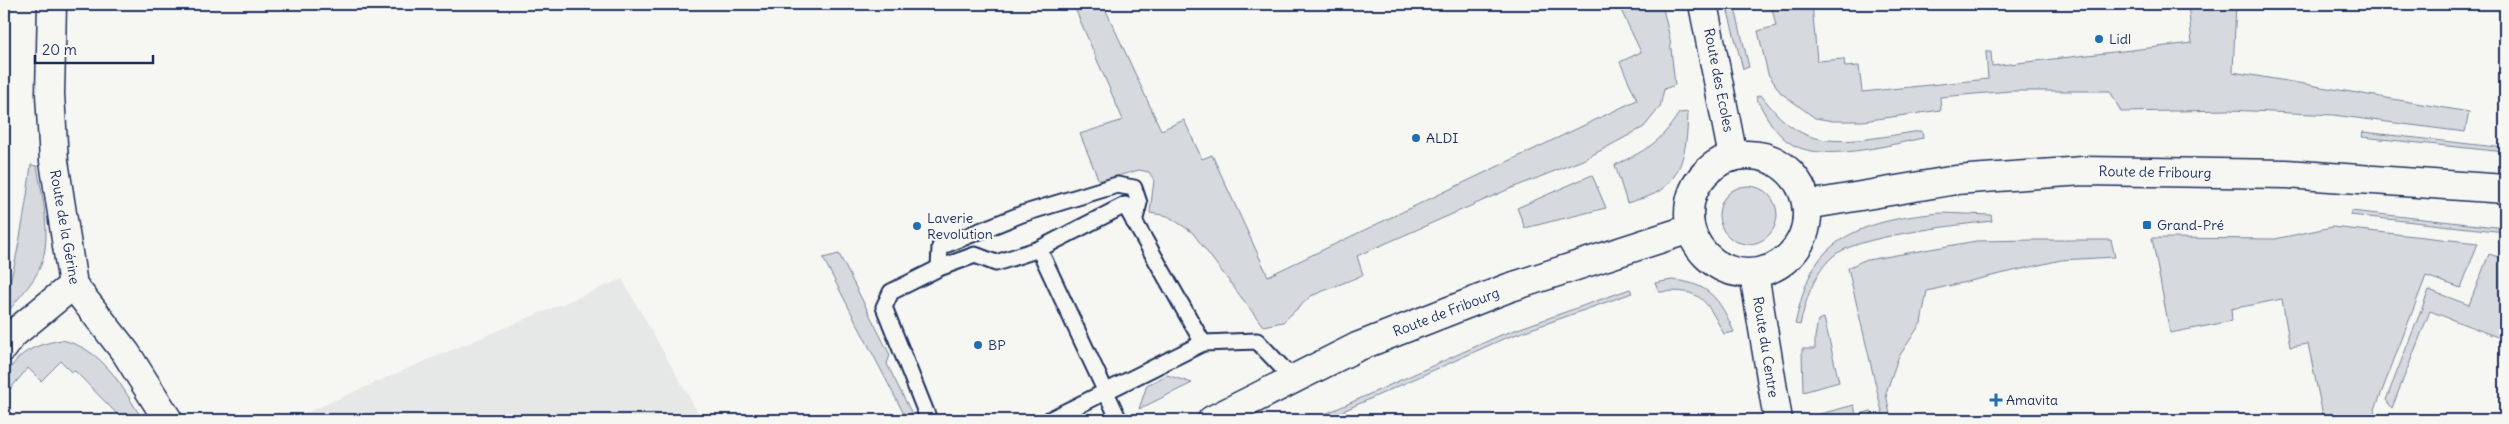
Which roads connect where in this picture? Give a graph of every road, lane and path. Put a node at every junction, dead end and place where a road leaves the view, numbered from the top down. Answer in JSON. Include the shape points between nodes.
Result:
{"nodes":[{"id":1,"x":52,"y":4,"type":"edge"},
{"id":2,"x":1703,"y":4,"type":"edge"},
{"id":3,"x":1733,"y":157,"type":"junction"},
{"id":4,"x":2505,"y":189,"type":"edge"},
{"id":5,"x":1807,"y":205,"type":"junction"},
{"id":6,"x":1134,"y":222,"type":"junction"},
{"id":7,"x":1690,"y":229,"type":"junction"},
{"id":8,"x":1039,"y":249,"type":"junction"},
{"id":9,"x":939,"y":268,"type":"junction"},
{"id":10,"x":1754,"y":274,"type":"junction"},
{"id":11,"x":73,"y":285,"type":"junction"},
{"id":12,"x":1203,"y":343,"type":"junction"},
{"id":13,"x":4,"y":347,"type":"edge"},
{"id":14,"x":1293,"y":379,"type":"junction"},
{"id":15,"x":1106,"y":392,"type":"junction"},
{"id":16,"x":168,"y":420,"type":"edge"},
{"id":17,"x":929,"y":420,"type":"edge"},
{"id":18,"x":1049,"y":420,"type":"edge"},
{"id":19,"x":1119,"y":420,"type":"edge"},
{"id":20,"x":1212,"y":420,"type":"edge"},
{"id":21,"x":1778,"y":420,"type":"edge"}],
"edges":[{"from":1,"to":11,"type":"main road","name":"Route de la Gérine","via":[[50,94],[54,161]]},
{"from":2,"to":3,"type":"main road","name":"Route des Ecoles"},
{"from":3,"to":5,"type":"main road","via":[[1753,155],[1780,165],[1789,171],[1800,187]]},
{"from":3,"to":7,"type":"main road","via":[[1719,162],[1697,184],[1690,198]]},
{"from":4,"to":5,"type":"main road","name":"Route de Fribourg","via":[[2286,174],[2083,171],[1956,180]]},
{"from":5,"to":10,"type":"main road","via":[[1807,224],[1800,243],[1788,258],[1772,269]]},
{"from":6,"to":8,"type":"lane","via":[[1125,205]]},
{"from":6,"to":9,"type":"lane","via":[[1139,203],[1134,188],[1118,185],[1022,214],[940,247]]},
{"from":6,"to":12,"type":"lane"},
{"from":7,"to":10,"type":"main road","via":[[1707,258],[1721,268]]},
{"from":7,"to":14,"type":"main road","name":"Route de Fribourg","via":[[1508,288],[1357,347]]},
{"from":8,"to":9,"type":"lane","via":[[996,264],[975,255]]},
{"from":8,"to":15,"type":"lane"},
{"from":9,"to":17,"type":"lane","via":[[891,292],[884,307]]},
{"from":10,"to":21,"type":"main road","name":"Route du Centre"},
{"from":11,"to":13,"type":"main road","via":[[12,335]]},
{"from":11,"to":16,"type":"main road","name":"Route de la Gérine","via":[[126,353]]},
{"from":12,"to":14,"type":"lane","via":[[1257,341]]},
{"from":12,"to":15,"type":"lane"},
{"from":14,"to":20,"type":"main road","name":"Route de Fribourg"},
{"from":15,"to":18,"type":"lane"},
{"from":15,"to":19,"type":"lane"}]}
